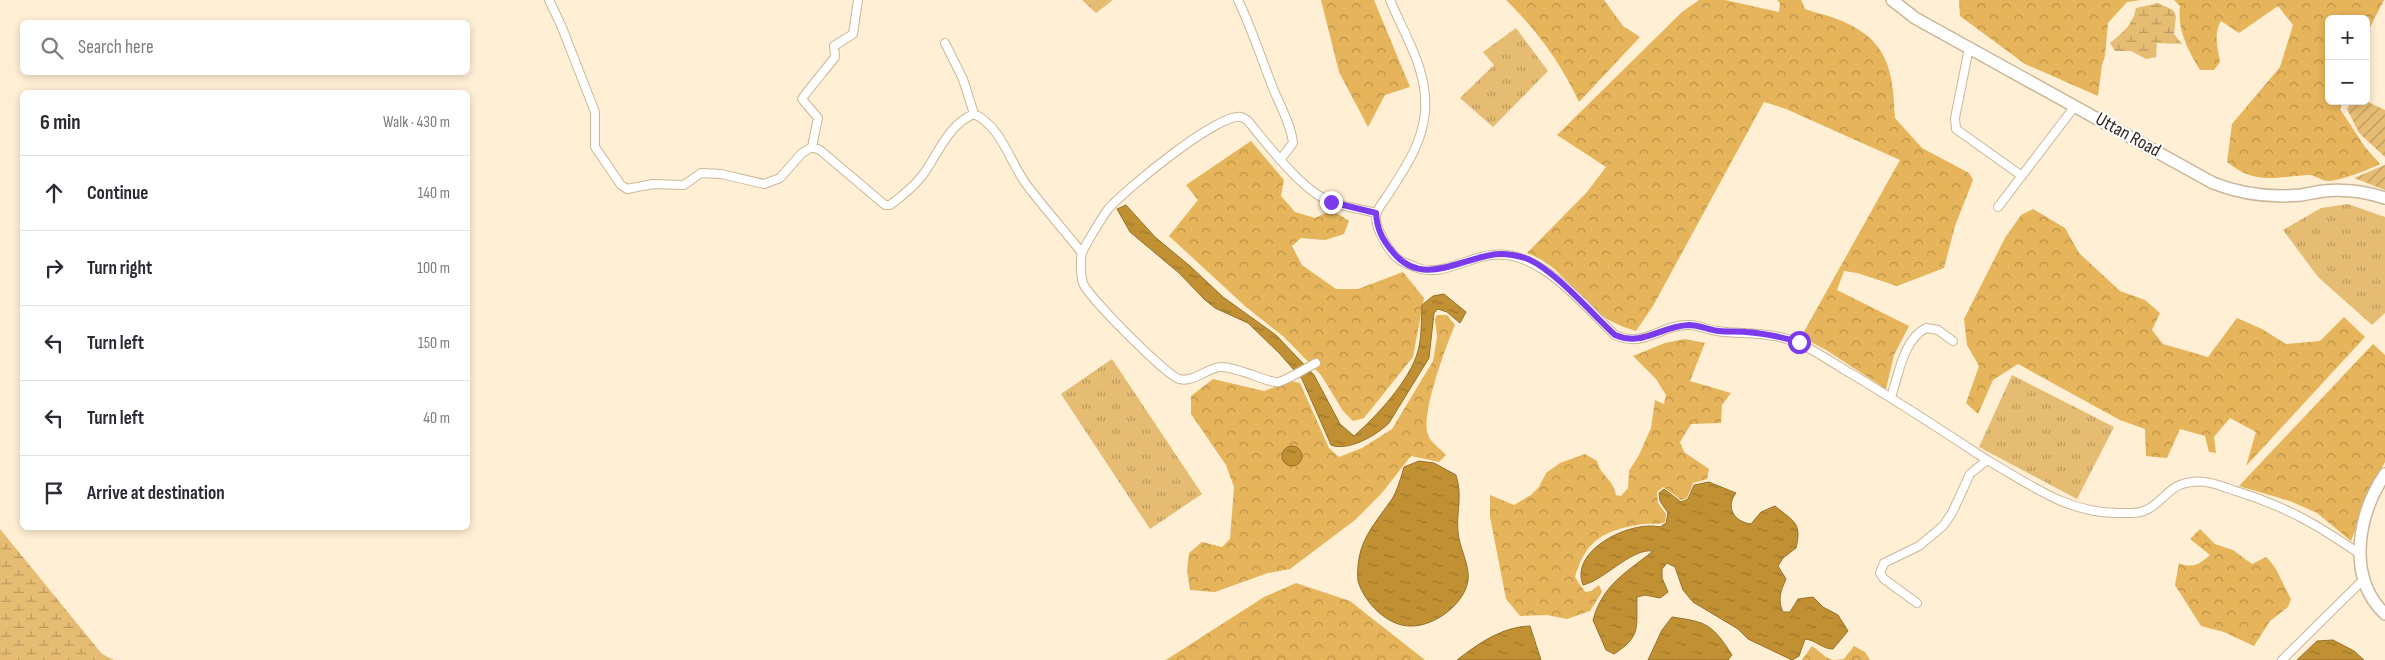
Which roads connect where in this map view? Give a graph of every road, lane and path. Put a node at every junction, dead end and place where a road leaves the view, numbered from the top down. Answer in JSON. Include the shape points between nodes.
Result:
{"nodes":[{"id":1,"x":549,"y":0,"type":"edge"},
{"id":2,"x":858,"y":0,"type":"edge"},
{"id":3,"x":1238,"y":0,"type":"edge"},
{"id":4,"x":1390,"y":0,"type":"edge"},
{"id":5,"x":1892,"y":0,"type":"edge"},
{"id":6,"x":945,"y":42,"type":"dead end"},
{"id":7,"x":1969,"y":48,"type":"junction"},
{"id":8,"x":2075,"y":106,"type":"junction"},
{"id":9,"x":974,"y":114,"type":"junction"},
{"id":10,"x":812,"y":147,"type":"junction"},
{"id":11,"x":1280,"y":160,"type":"junction"},
{"id":12,"x":2022,"y":176,"type":"junction"},
{"id":13,"x":2385,"y":198,"type":"edge"},
{"id":14,"x":1998,"y":207,"type":"dead end"},
{"id":15,"x":1376,"y":213,"type":"junction"},
{"id":16,"x":1082,"y":253,"type":"junction"},
{"id":17,"x":1953,"y":341,"type":"dead end"},
{"id":18,"x":1316,"y":363,"type":"dead end"},
{"id":19,"x":1891,"y":397,"type":"junction"},
{"id":20,"x":1987,"y":460,"type":"junction"},
{"id":21,"x":2385,"y":474,"type":"edge"},
{"id":22,"x":2360,"y":554,"type":"junction"},
{"id":23,"x":2364,"y":579,"type":"junction"},
{"id":24,"x":1917,"y":602,"type":"dead end"},
{"id":25,"x":2385,"y":614,"type":"edge"},
{"id":26,"x":2282,"y":660,"type":"edge"}],
"edges":[{"from":1,"to":10,"type":"street","via":[[595,112],[595,147],[620,185],[627,189],[653,184],[684,185],[701,173],[764,184],[780,178],[802,153]]},
{"from":2,"to":10,"type":"street","via":[[852,34],[834,46],[834,58],[815,85],[803,95],[802,100],[818,118]]},
{"from":3,"to":11,"type":"street","via":[[1292,133],[1293,143]]},
{"from":4,"to":15,"type":"street","via":[[1425,84],[1425,112],[1420,138],[1410,160]]},
{"from":5,"to":7,"type":"main road","name":"Uttan Road","via":[[1915,18]]},
{"from":6,"to":9,"type":"street","via":[[963,79]]},
{"from":7,"to":8,"type":"main road","name":"Uttan Road"},
{"from":7,"to":12,"type":"street","via":[[1955,118],[1956,129]]},
{"from":8,"to":12,"type":"street"},
{"from":8,"to":13,"type":"main road","name":"Uttan Road","via":[[2213,183],[2235,191],[2279,196],[2348,191]]},
{"from":9,"to":10,"type":"street","via":[[952,131],[922,176],[890,206]]},
{"from":9,"to":16,"type":"street","via":[[993,128],[1026,184]]},
{"from":11,"to":15,"type":"street","via":[[1318,195],[1331,202]]},
{"from":11,"to":16,"type":"street","via":[[1248,120],[1234,118],[1173,153],[1119,199],[1108,209]]},
{"from":12,"to":14,"type":"street"},
{"from":15,"to":19,"type":"street","via":[[1376,224],[1382,238],[1400,260],[1423,270],[1448,268],[1492,254],[1527,259],[1547,271],[1615,335],[1627,340],[1690,325],[1776,336],[1799,342]]},
{"from":16,"to":18,"type":"street","via":[[1084,285],[1127,333],[1170,375],[1180,380],[1219,367],[1235,368],[1278,382]]},
{"from":17,"to":19,"type":"street","via":[[1938,330],[1926,328],[1918,332],[1911,340]]},
{"from":19,"to":20,"type":"street"},
{"from":20,"to":22,"type":"street","via":[[2070,506],[2109,513],[2144,511],[2176,485],[2210,482],[2298,514]]},
{"from":20,"to":24,"type":"street","via":[[1970,474],[1943,526],[1919,546],[1888,560],[1881,568],[1884,579]]},
{"from":21,"to":22,"type":"main road","via":[[2371,498]]},
{"from":22,"to":23,"type":"main road"},
{"from":23,"to":25,"type":"main road","via":[[2370,596]]},
{"from":23,"to":26,"type":"street"}]}
